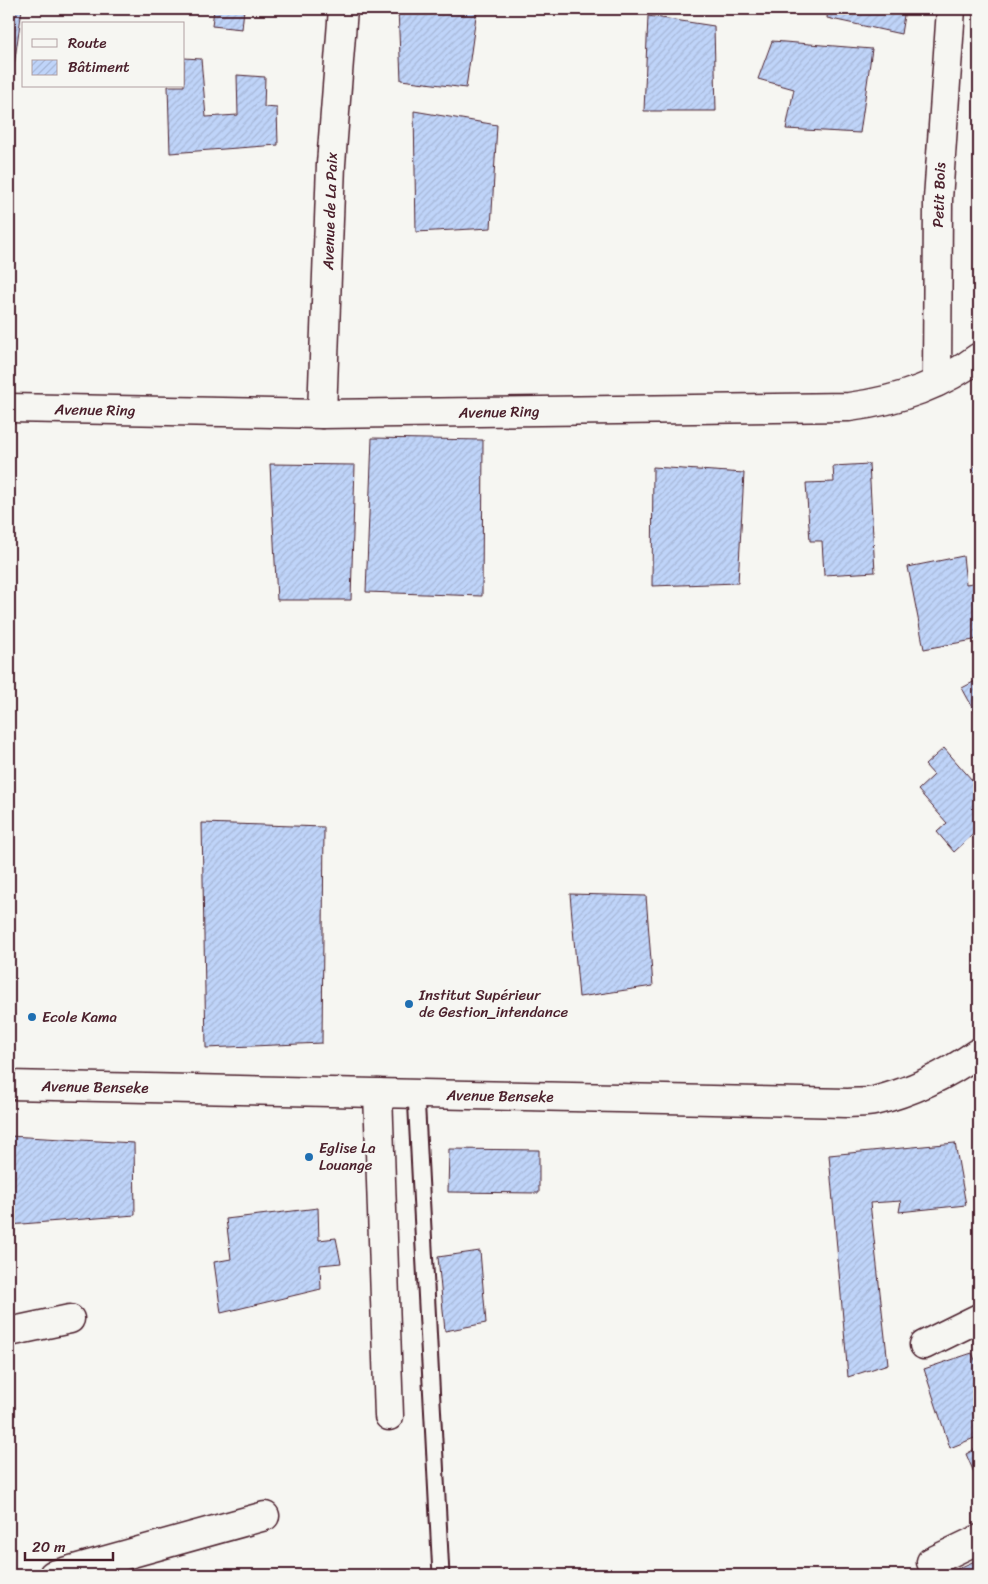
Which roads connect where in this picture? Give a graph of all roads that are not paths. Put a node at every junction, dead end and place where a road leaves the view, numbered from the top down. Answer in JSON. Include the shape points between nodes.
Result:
{"nodes":[{"id":1,"x":343,"y":9,"type":"edge"},
{"id":2,"x":951,"y":9,"type":"edge"},
{"id":3,"x":979,"y":357,"type":"edge"},
{"id":4,"x":937,"y":382,"type":"junction"},
{"id":5,"x":9,"y":408,"type":"edge"},
{"id":6,"x":322,"y":414,"type":"junction"},
{"id":7,"x":979,"y":1052,"type":"edge"},
{"id":8,"x":9,"y":1085,"type":"edge"},
{"id":9,"x":378,"y":1093,"type":"junction"},
{"id":10,"x":416,"y":1094,"type":"junction"},
{"id":11,"x":979,"y":1318,"type":"edge"},
{"id":12,"x":70,"y":1319,"type":"dead end"},
{"id":13,"x":9,"y":1332,"type":"edge"},
{"id":14,"x":924,"y":1345,"type":"dead end"},
{"id":15,"x":389,"y":1416,"type":"dead end"},
{"id":16,"x":265,"y":1516,"type":"dead end"},
{"id":17,"x":979,"y":1539,"type":"edge"},
{"id":18,"x":932,"y":1562,"type":"dead end"},
{"id":19,"x":52,"y":1575,"type":"edge"},
{"id":20,"x":441,"y":1575,"type":"edge"}],
"edges":[{"from":1,"to":6,"type":"street","name":"Avenue de La Paix","via":[[331,164]]},
{"from":2,"to":4,"type":"street","name":"Petit Bois","via":[[938,199]]},
{"from":3,"to":4,"type":"street","name":"Avenue Ring"},
{"from":4,"to":6,"type":"street","name":"Avenue Ring","via":[[876,404],[848,407]]},
{"from":5,"to":6,"type":"street","name":"Avenue Ring"},
{"from":7,"to":10,"type":"street","name":"Avenue Benseke","via":[[924,1083],[873,1101],[838,1103]]},
{"from":8,"to":9,"type":"street","name":"Avenue Benseke"},
{"from":9,"to":10,"type":"street","name":"Avenue Benseke"},
{"from":9,"to":15,"type":"street"},
{"from":10,"to":20,"type":"lane"},
{"from":11,"to":14,"type":"street"},
{"from":12,"to":13,"type":"street"},
{"from":16,"to":19,"type":"street"},
{"from":17,"to":18,"type":"street"}]}
